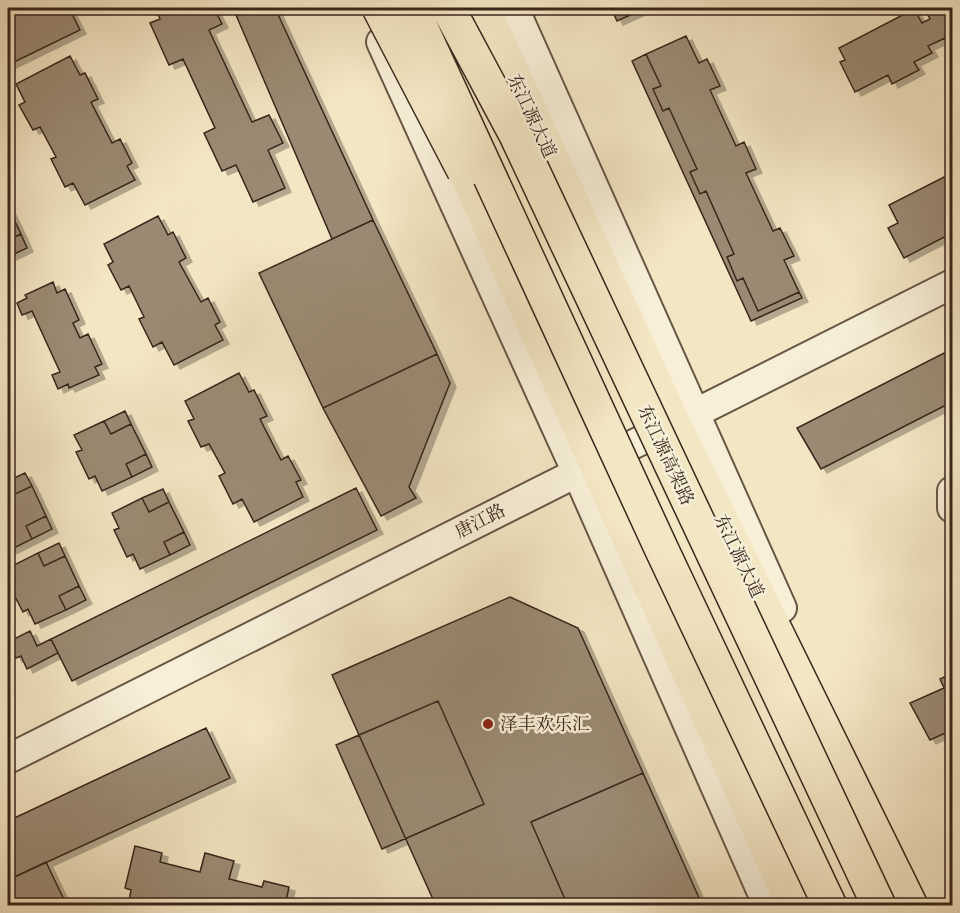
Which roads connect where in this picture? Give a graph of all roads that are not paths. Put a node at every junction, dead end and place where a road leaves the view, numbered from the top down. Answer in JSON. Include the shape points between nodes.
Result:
{"nodes":[{"id":1,"x":365,"y":8,"type":"edge"},
{"id":2,"x":379,"y":8,"type":"edge"},
{"id":3,"x":393,"y":8,"type":"edge"},
{"id":4,"x":412,"y":8,"type":"edge"},
{"id":5,"x":448,"y":8,"type":"edge"},
{"id":6,"x":483,"y":8,"type":"edge"},
{"id":7,"x":514,"y":8,"type":"edge"},
{"id":8,"x":952,"y":284,"type":"edge"},
{"id":9,"x":683,"y":417,"type":"junction"},
{"id":10,"x":585,"y":468,"type":"junction"},
{"id":11,"x":952,"y":491,"type":"edge"},
{"id":12,"x":952,"y":508,"type":"edge"},
{"id":13,"x":661,"y":548,"type":"junction"},
{"id":14,"x":8,"y":759,"type":"edge"},
{"id":15,"x":768,"y":906,"type":"edge"},
{"id":16,"x":793,"y":906,"type":"edge"},
{"id":17,"x":831,"y":906,"type":"edge"},
{"id":18,"x":879,"y":906,"type":"edge"},
{"id":19,"x":913,"y":906,"type":"edge"}],
"edges":[{"from":1,"to":10,"type":"street"},
{"from":2,"to":13,"type":"main road","bridge":true},
{"from":3,"to":10,"type":"main road"},
{"from":4,"to":13,"type":"main road","bridge":true},
{"from":5,"to":18,"type":"main road","name":"东江源高架路","bridge":true,"via":[[516,135]]},
{"from":6,"to":9,"type":"main road","name":"东江源大道"},
{"from":7,"to":9,"type":"street"},
{"from":8,"to":9,"type":"street","name":"唐江路"},
{"from":9,"to":10,"type":"street","name":"唐江路"},
{"from":9,"to":19,"type":"main road","name":"东江源大道"},
{"from":10,"to":14,"type":"street","name":"唐江路"},
{"from":10,"to":15,"type":"street"},
{"from":10,"to":16,"type":"main road"},
{"from":11,"to":12,"type":"street"},
{"from":13,"to":17,"type":"main road","bridge":true}]}
